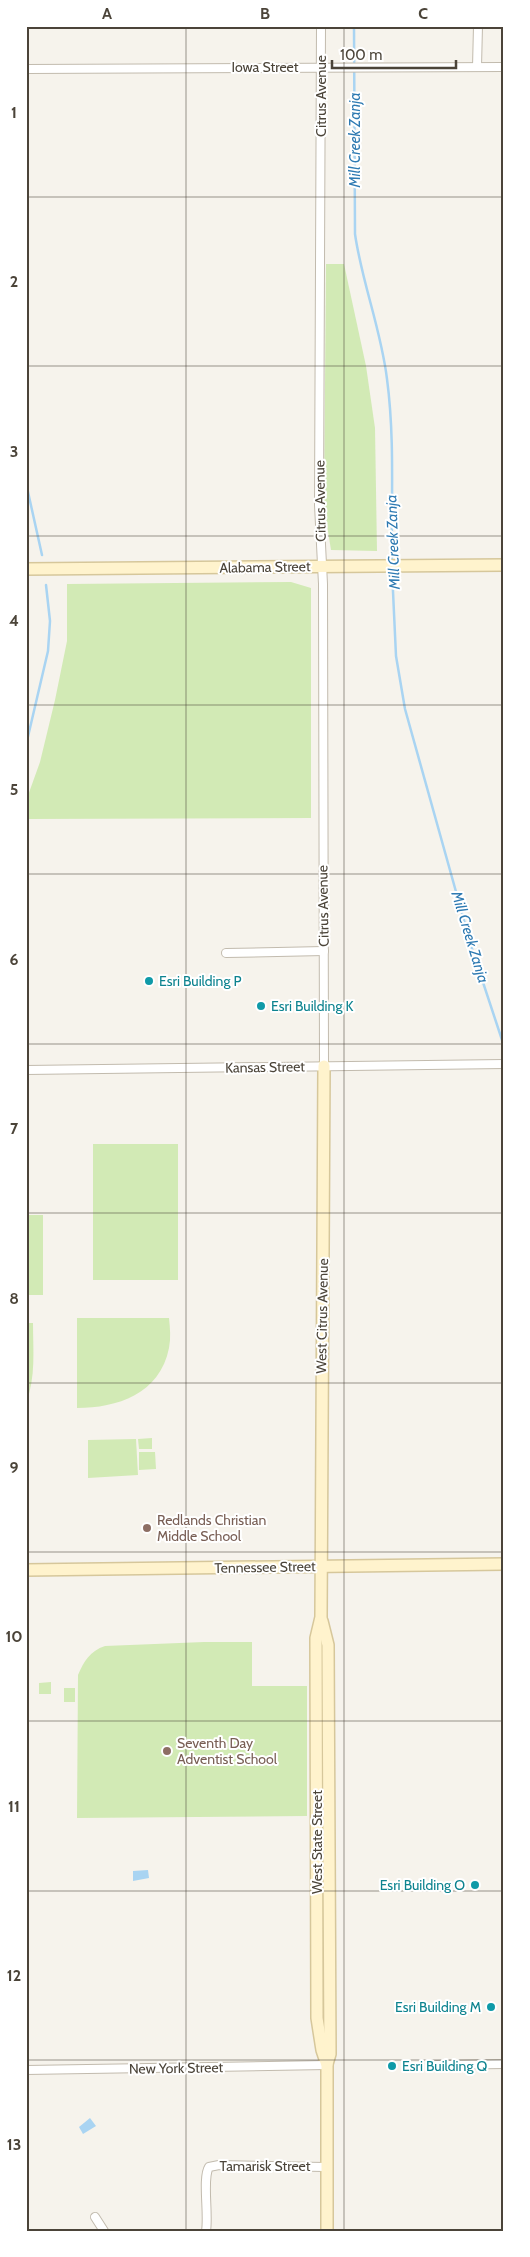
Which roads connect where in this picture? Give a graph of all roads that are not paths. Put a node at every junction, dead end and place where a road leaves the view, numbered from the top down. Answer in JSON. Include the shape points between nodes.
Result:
{"nodes":[{"id":1,"x":321,"y":26,"type":"edge"},
{"id":2,"x":478,"y":26,"type":"edge"},
{"id":3,"x":321,"y":67,"type":"junction"},
{"id":4,"x":477,"y":67,"type":"junction"},
{"id":5,"x":504,"y":67,"type":"edge"},
{"id":6,"x":26,"y":69,"type":"edge"},
{"id":7,"x":504,"y":565,"type":"edge"},
{"id":8,"x":322,"y":566,"type":"junction"},
{"id":9,"x":26,"y":569,"type":"edge"},
{"id":10,"x":324,"y":951,"type":"junction"},
{"id":11,"x":226,"y":952,"type":"dead end"},
{"id":12,"x":504,"y":1064,"type":"edge"},
{"id":13,"x":324,"y":1066,"type":"junction"},
{"id":14,"x":26,"y":1070,"type":"edge"},
{"id":15,"x":504,"y":1564,"type":"edge"},
{"id":16,"x":320,"y":1566,"type":"junction"},
{"id":17,"x":26,"y":1570,"type":"edge"},
{"id":18,"x":504,"y":2064,"type":"edge"},
{"id":19,"x":326,"y":2065,"type":"junction"},
{"id":20,"x":436,"y":2065,"type":"dead end"},
{"id":21,"x":26,"y":2070,"type":"edge"},
{"id":22,"x":325,"y":2167,"type":"junction"},
{"id":23,"x":95,"y":2217,"type":"dead end"},
{"id":24,"x":104,"y":2231,"type":"edge"},
{"id":25,"x":206,"y":2231,"type":"edge"},
{"id":26,"x":327,"y":2231,"type":"edge"}],
"edges":[{"from":1,"to":3,"type":"street","name":"Citrus Avenue"},
{"from":2,"to":4,"type":"street"},
{"from":3,"to":4,"type":"street","name":"Iowa Street"},
{"from":3,"to":6,"type":"street","name":"Iowa Street"},
{"from":3,"to":8,"type":"street","name":"Citrus Avenue","via":[[319,506]]},
{"from":4,"to":5,"type":"street","name":"Iowa Street"},
{"from":7,"to":8,"type":"street","name":"Alabama Street"},
{"from":8,"to":9,"type":"street","name":"Alabama Street"},
{"from":8,"to":10,"type":"street","name":"Citrus Avenue"},
{"from":10,"to":11,"type":"street"},
{"from":10,"to":13,"type":"street","name":"Citrus Avenue"},
{"from":12,"to":13,"type":"street","name":"Kansas Street"},
{"from":13,"to":14,"type":"street","name":"Kansas Street"},
{"from":13,"to":16,"type":"street","name":"West Citrus Avenue"},
{"from":15,"to":16,"type":"street","name":"Tennessee Street"},
{"from":16,"to":17,"type":"street","name":"Tennessee Street"},
{"from":16,"to":19,"type":"street","name":"West State Street","via":[[321,1617],[328,1644],[330,2054]]},
{"from":18,"to":20,"type":"street"},
{"from":19,"to":21,"type":"street","name":"New York Street"},
{"from":19,"to":22,"type":"street","name":"West State Street"},
{"from":22,"to":25,"type":"street","name":"Tamarisk Street","via":[[219,2165],[209,2168],[205,2182]]},
{"from":22,"to":26,"type":"street","name":"West State Street"},
{"from":23,"to":24,"type":"street"}]}
